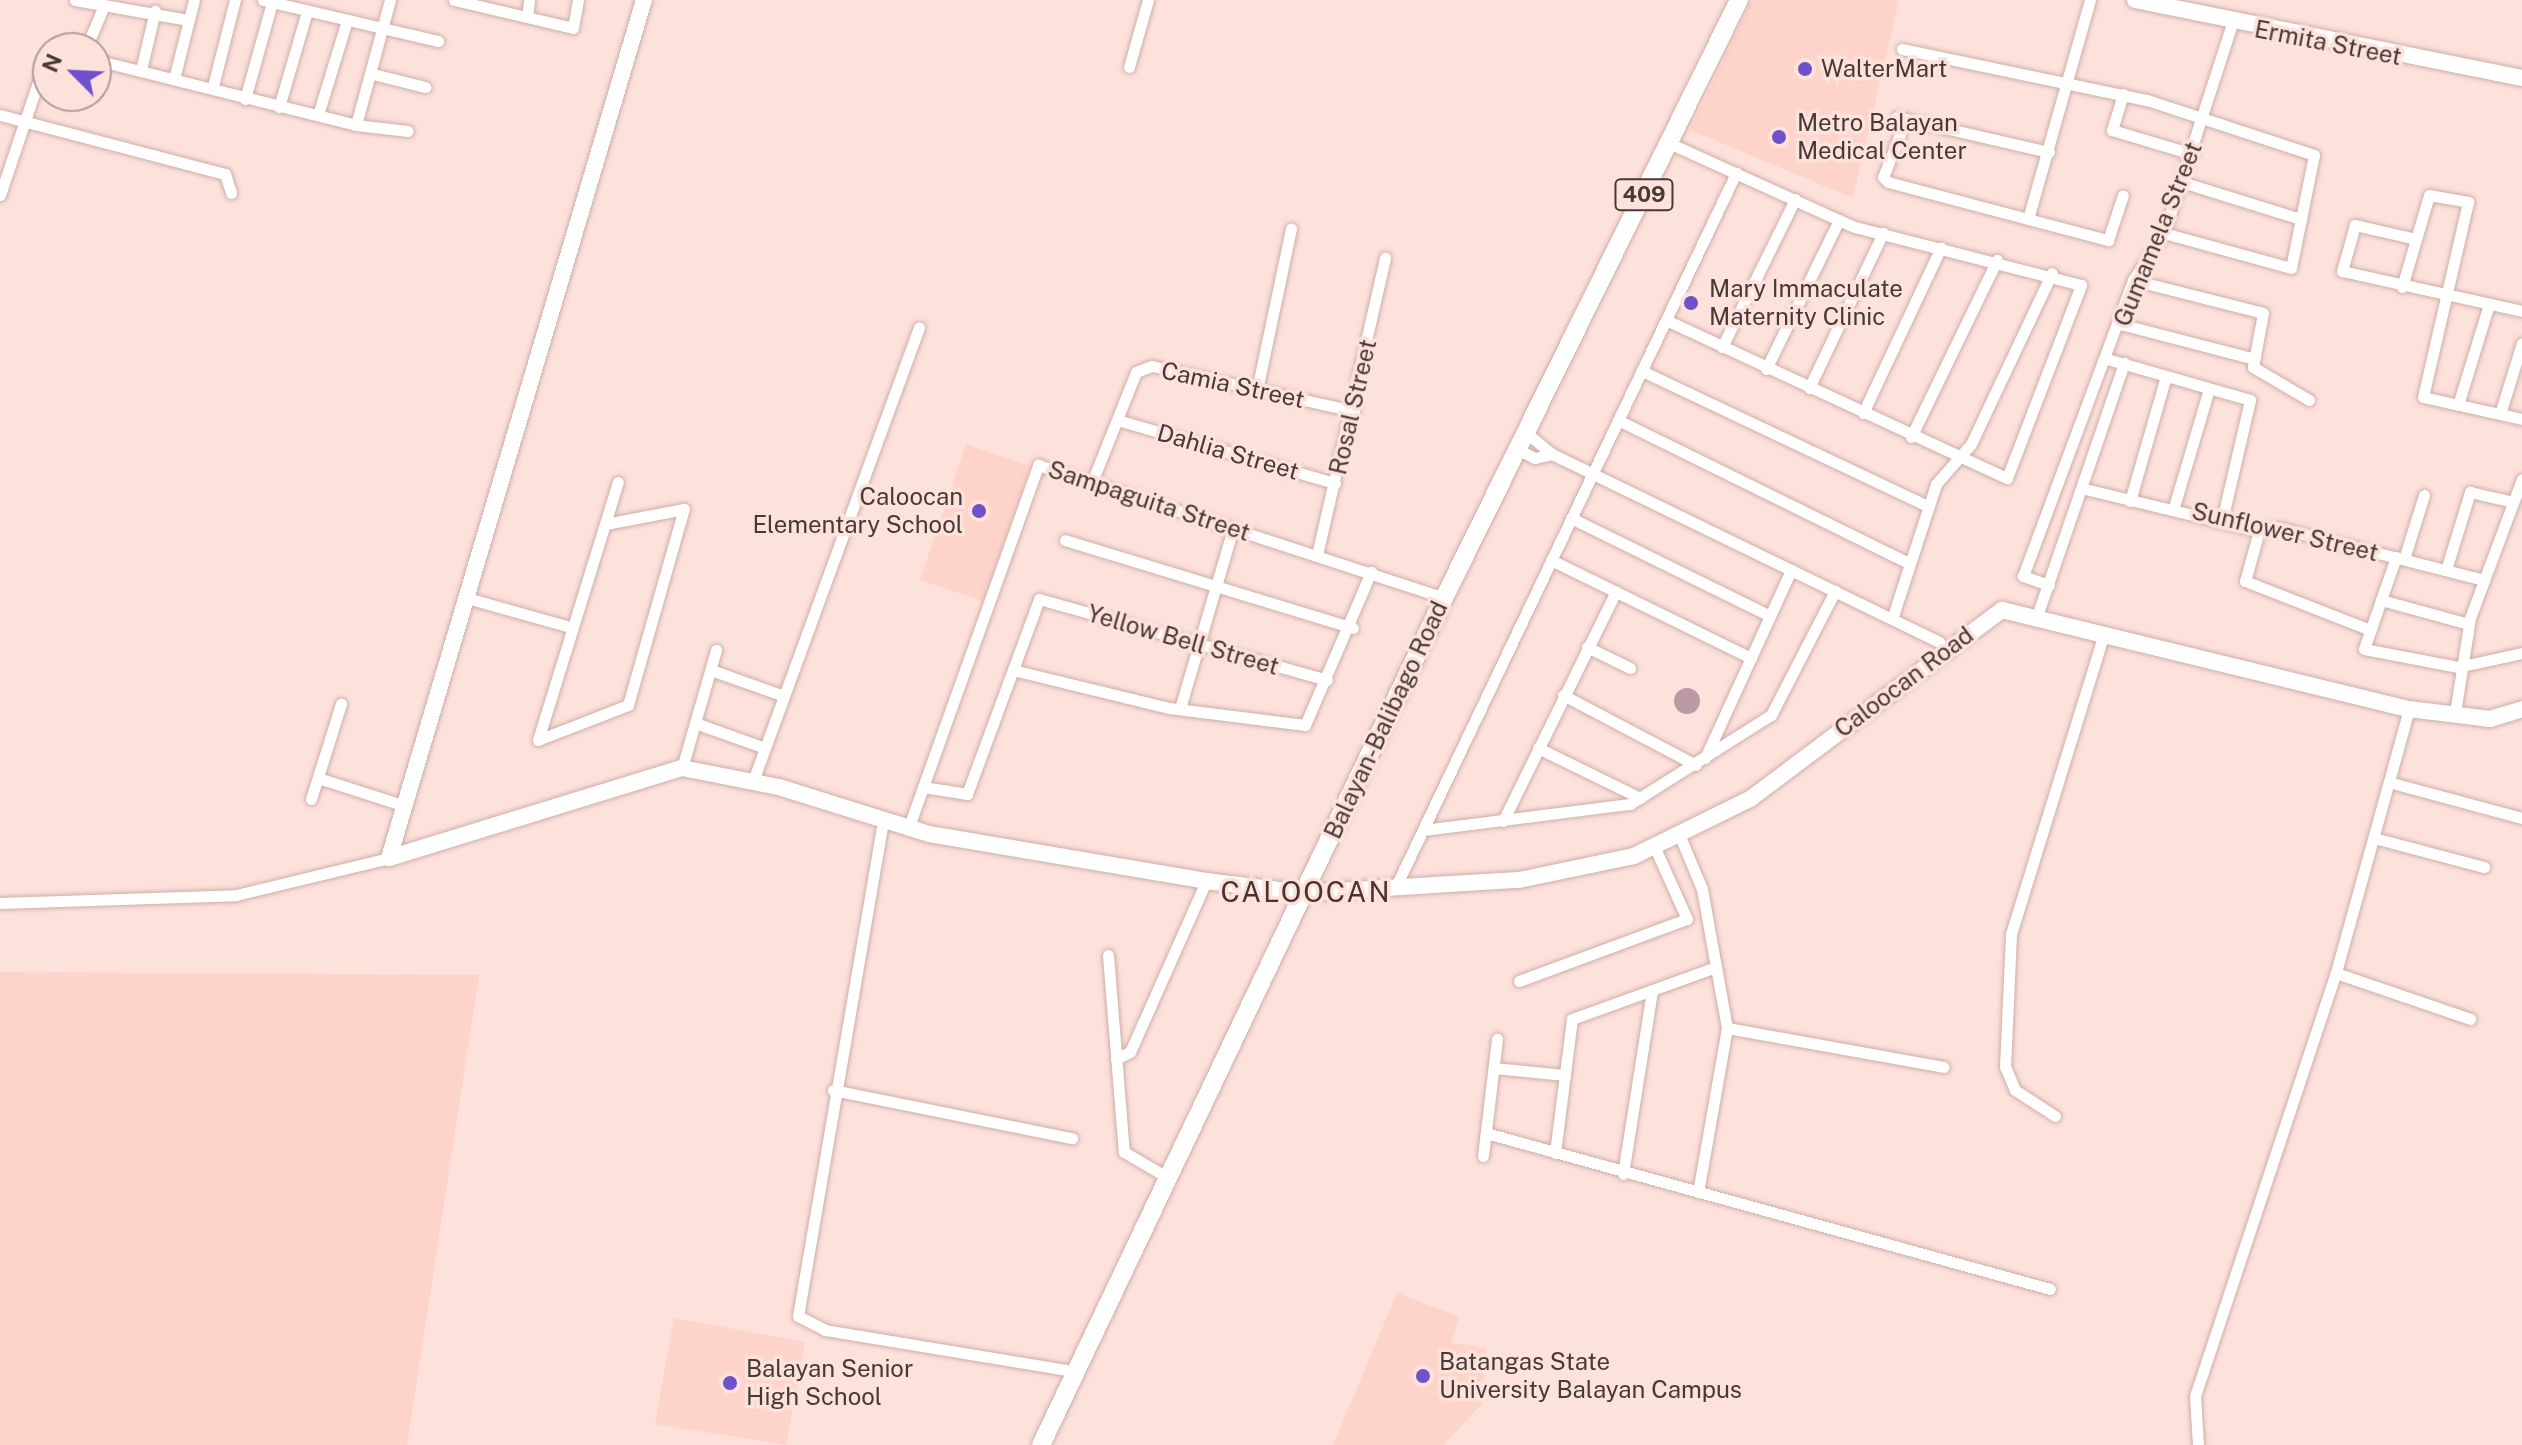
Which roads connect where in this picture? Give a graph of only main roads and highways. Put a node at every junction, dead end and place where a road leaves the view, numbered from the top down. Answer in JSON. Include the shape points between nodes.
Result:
{"nodes":[{"id":1,"x":1739,"y":0,"type":"edge"},
{"id":2,"x":1041,"y":1445,"type":"edge"}],
"edges":[{"from":1,"to":2,"type":"main road","name":"Balayan-Balibago Road","number":"409","via":[[1444,598]]}]}
